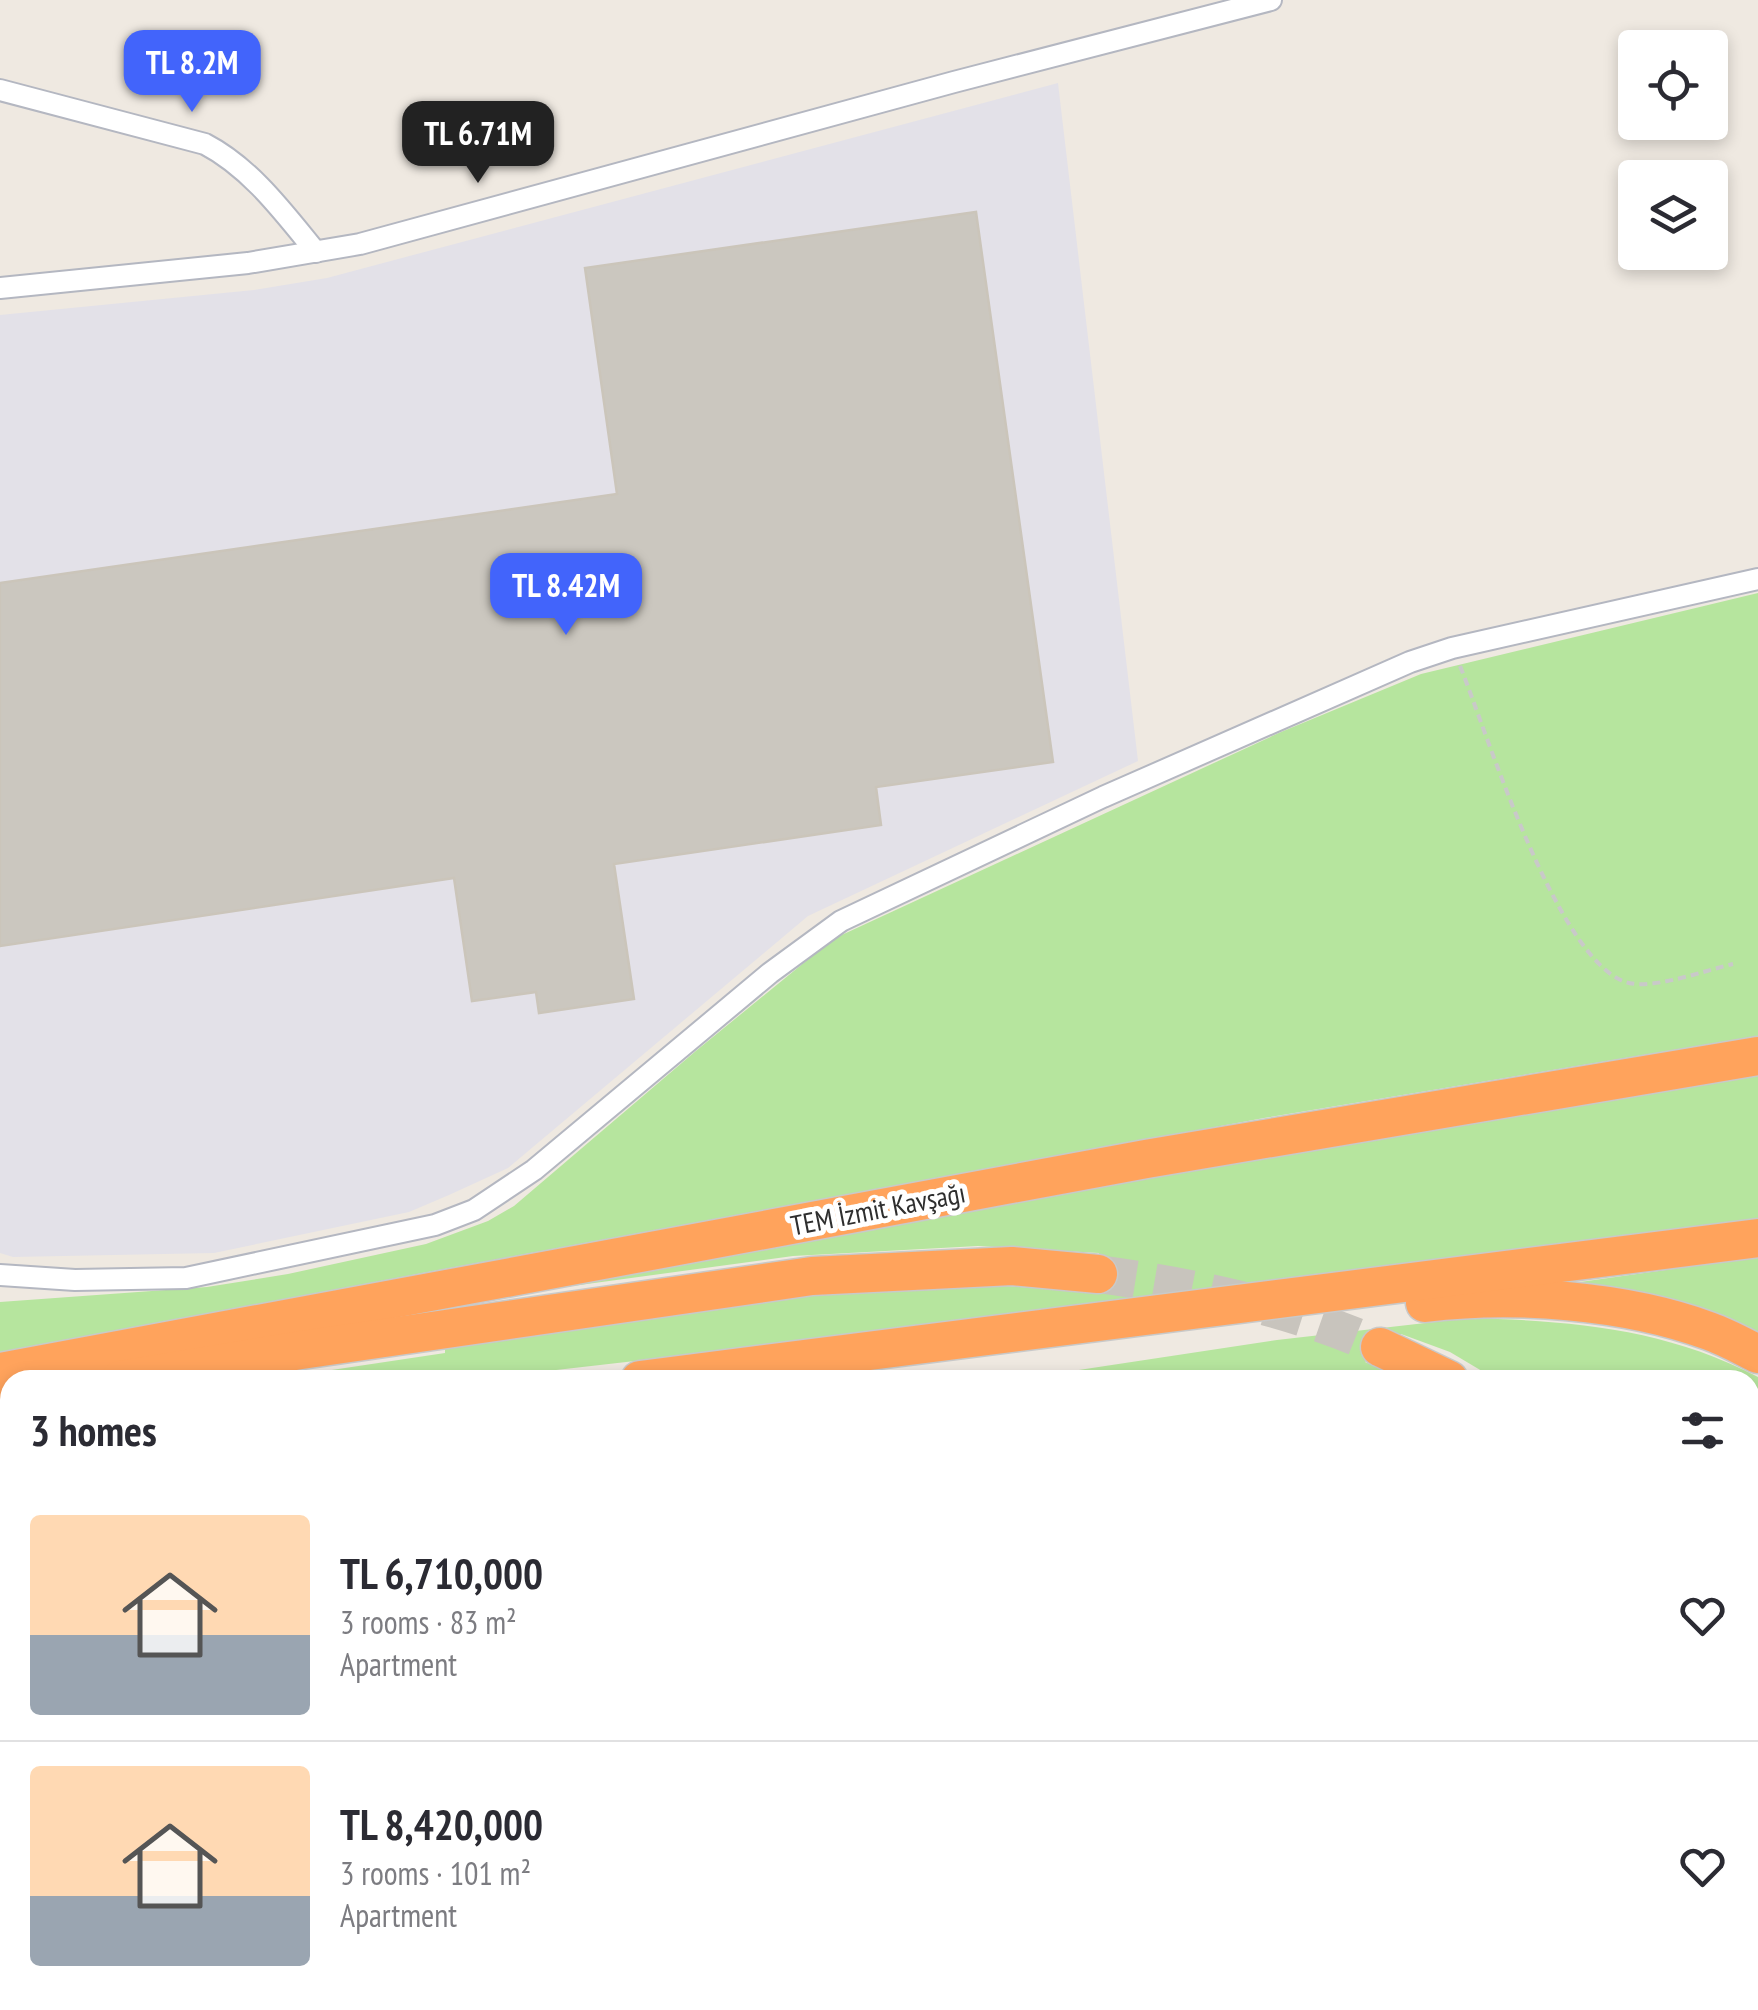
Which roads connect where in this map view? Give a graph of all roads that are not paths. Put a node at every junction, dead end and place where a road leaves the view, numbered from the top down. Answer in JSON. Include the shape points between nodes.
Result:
{"nodes":[{"id":1,"x":1271,"y":0,"type":"edge"},
{"id":2,"x":0,"y":90,"type":"edge"},
{"id":3,"x":316,"y":252,"type":"junction"},
{"id":4,"x":0,"y":288,"type":"edge"},
{"id":5,"x":1758,"y":579,"type":"edge"},
{"id":6,"x":1758,"y":1056,"type":"edge"},
{"id":7,"x":1758,"y":1238,"type":"edge"},
{"id":8,"x":1098,"y":1274,"type":"tunnel mouth"},
{"id":9,"x":0,"y":1275,"type":"edge"},
{"id":10,"x":1380,"y":1347,"type":"tunnel mouth"},
{"id":11,"x":1758,"y":1354,"type":"edge"},
{"id":12,"x":11,"y":1370,"type":"edge"},
{"id":13,"x":180,"y":1370,"type":"edge"},
{"id":14,"x":719,"y":1370,"type":"edge"},
{"id":15,"x":907,"y":1370,"type":"edge"},
{"id":16,"x":1428,"y":1370,"type":"edge"}],
"edges":[{"from":1,"to":3,"type":"street"},
{"from":2,"to":3,"type":"street","via":[[206,144],[276,203]]},
{"from":3,"to":4,"type":"street"},
{"from":5,"to":9,"type":"street","via":[[1410,662],[840,921],[534,1170],[474,1210],[435,1226],[186,1278]]},
{"from":6,"to":12,"type":"highway","name":"TEM İzmit Kavşağı","via":[[1146,1159]]},
{"from":7,"to":14,"type":"highway"},
{"from":8,"to":13,"type":"highway","via":[[1012,1266],[812,1276]]},
{"from":10,"to":16,"type":"highway"},
{"from":11,"to":15,"type":"highway","via":[[1708,1330],[1591,1304],[1442,1301]]}]}
